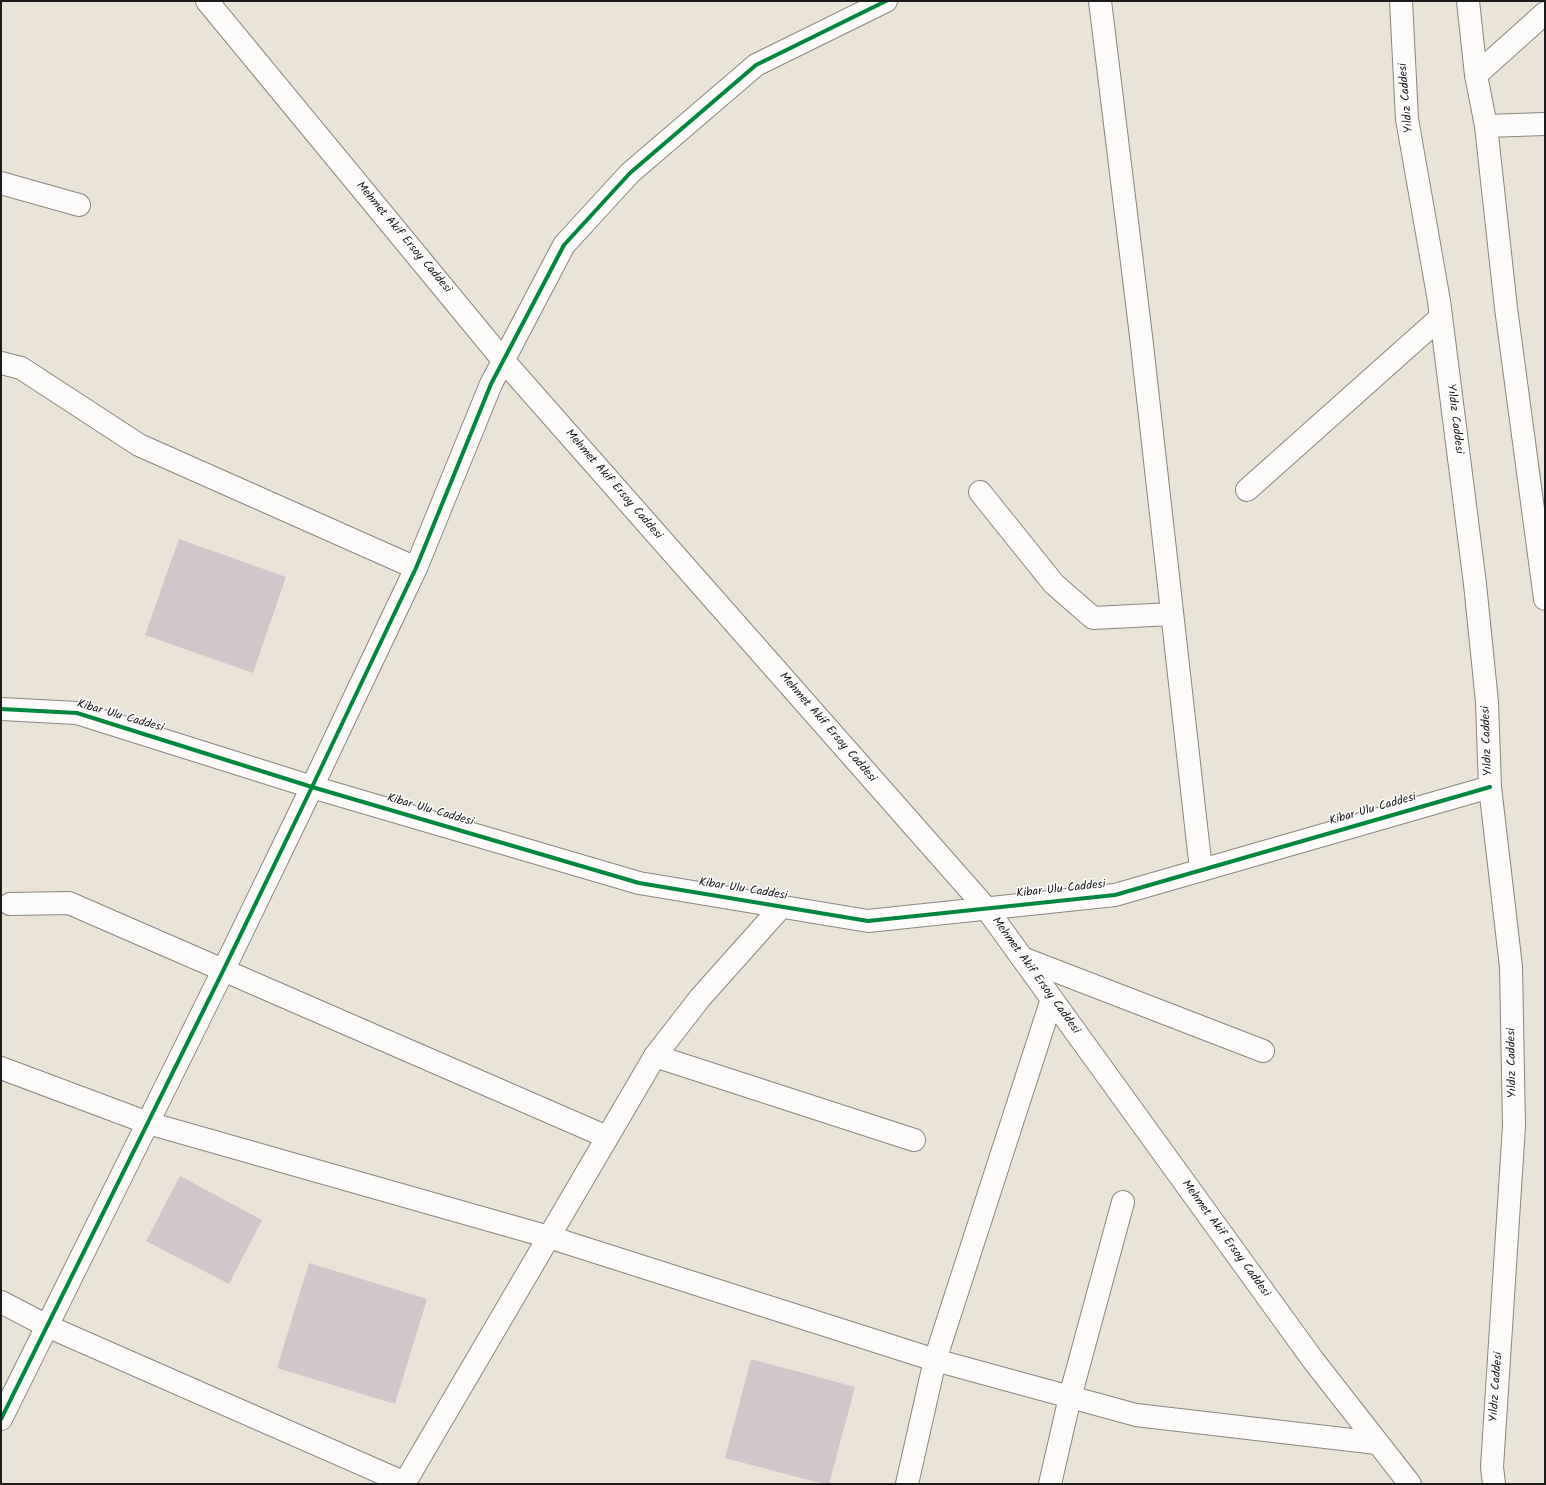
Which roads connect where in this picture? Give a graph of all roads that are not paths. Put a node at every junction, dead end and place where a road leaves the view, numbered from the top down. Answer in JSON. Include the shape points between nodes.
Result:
{"nodes":[{"id":1,"x":207,"y":1,"type":"edge"},
{"id":2,"x":886,"y":1,"type":"edge"},
{"id":3,"x":1100,"y":1,"type":"edge"},
{"id":4,"x":1401,"y":1,"type":"edge"},
{"id":5,"x":1468,"y":1,"type":"edge"},
{"id":6,"x":1545,"y":13,"type":"edge"},
{"id":7,"x":1476,"y":75,"type":"junction"},
{"id":8,"x":1545,"y":124,"type":"edge"},
{"id":9,"x":1486,"y":126,"type":"junction"},
{"id":10,"x":1,"y":183,"type":"edge"},
{"id":11,"x":79,"y":205,"type":"dead end"},
{"id":12,"x":1441,"y":317,"type":"junction"},
{"id":13,"x":503,"y":360,"type":"junction"},
{"id":14,"x":1,"y":363,"type":"edge"},
{"id":15,"x":1247,"y":490,"type":"dead end"},
{"id":16,"x":980,"y":492,"type":"dead end"},
{"id":17,"x":1540,"y":529,"type":"edge"},
{"id":18,"x":416,"y":568,"type":"junction"},
{"id":19,"x":1545,"y":599,"type":"edge"},
{"id":20,"x":1172,"y":614,"type":"junction"},
{"id":21,"x":1,"y":709,"type":"edge"},
{"id":22,"x":312,"y":787,"type":"junction"},
{"id":23,"x":1490,"y":787,"type":"junction"},
{"id":24,"x":1201,"y":870,"type":"junction"},
{"id":25,"x":10,"y":904,"type":"dead end"},
{"id":26,"x":782,"y":906,"type":"junction"},
{"id":27,"x":986,"y":908,"type":"junction"},
{"id":28,"x":1022,"y":958,"type":"junction"},
{"id":29,"x":223,"y":971,"type":"junction"},
{"id":30,"x":1052,"y":999,"type":"junction"},
{"id":31,"x":1263,"y":1051,"type":"dead end"},
{"id":32,"x":655,"y":1056,"type":"junction"},
{"id":33,"x":1,"y":1068,"type":"edge"},
{"id":34,"x":148,"y":1123,"type":"junction"},
{"id":35,"x":607,"y":1137,"type":"junction"},
{"id":36,"x":914,"y":1140,"type":"dead end"},
{"id":37,"x":1123,"y":1202,"type":"dead end"},
{"id":38,"x":549,"y":1237,"type":"junction"},
{"id":39,"x":1,"y":1302,"type":"edge"},
{"id":40,"x":47,"y":1326,"type":"junction"},
{"id":41,"x":935,"y":1360,"type":"junction"},
{"id":42,"x":1070,"y":1397,"type":"junction"},
{"id":43,"x":1,"y":1419,"type":"edge"},
{"id":44,"x":1377,"y":1443,"type":"junction"},
{"id":45,"x":404,"y":1483,"type":"edge"},
{"id":46,"x":907,"y":1484,"type":"edge"},
{"id":47,"x":1050,"y":1484,"type":"edge"},
{"id":48,"x":1410,"y":1484,"type":"edge"},
{"id":49,"x":1494,"y":1484,"type":"edge"}],
"edges":[{"from":1,"to":13,"type":"street","name":"Mehmet Akif Ersoy Caddesi"},
{"from":2,"to":13,"type":"street","via":[[756,64],[630,173],[564,245]]},
{"from":3,"to":20,"type":"street"},
{"from":4,"to":12,"type":"street","name":"Yıldız Caddesi","via":[[1407,119]]},
{"from":5,"to":7,"type":"street"},
{"from":6,"to":7,"type":"street"},
{"from":7,"to":9,"type":"street"},
{"from":8,"to":9,"type":"street"},
{"from":9,"to":17,"type":"street","via":[[1506,308]]},
{"from":10,"to":11,"type":"street"},
{"from":12,"to":15,"type":"street"},
{"from":12,"to":23,"type":"street","name":"Yıldız Caddesi","via":[[1475,584],[1487,702]]},
{"from":13,"to":18,"type":"street"},
{"from":13,"to":27,"type":"street","name":"Mehmet Akif Ersoy Caddesi"},
{"from":14,"to":18,"type":"street","via":[[21,368],[139,445]]},
{"from":16,"to":20,"type":"street","via":[[1054,584],[1093,618]]},
{"from":17,"to":19,"type":"street"},
{"from":18,"to":22,"type":"street"},
{"from":20,"to":24,"type":"street"},
{"from":21,"to":22,"type":"street","name":"Kibar Ulu Caddesi","via":[[77,713]]},
{"from":22,"to":26,"type":"street","name":"Kibar Ulu Caddesi","via":[[639,883]]},
{"from":22,"to":29,"type":"street"},
{"from":23,"to":24,"type":"street","name":"Kibar Ulu Caddesi"},
{"from":23,"to":49,"type":"street","name":"Yıldız Caddesi","via":[[1511,967],[1514,1126],[1492,1467]]},
{"from":24,"to":27,"type":"street","name":"Kibar Ulu Caddesi","via":[[1115,895]]},
{"from":25,"to":29,"type":"street","via":[[69,903]]},
{"from":26,"to":27,"type":"street","name":"Kibar Ulu Caddesi","via":[[868,921]]},
{"from":26,"to":32,"type":"street","via":[[700,998]]},
{"from":27,"to":28,"type":"street","name":"Mehmet Akif Ersoy Caddesi"},
{"from":28,"to":30,"type":"street","name":"Mehmet Akif Ersoy Caddesi"},
{"from":28,"to":31,"type":"street"},
{"from":29,"to":34,"type":"street"},
{"from":29,"to":35,"type":"street"},
{"from":30,"to":41,"type":"street"},
{"from":30,"to":44,"type":"street","name":"Mehmet Akif Ersoy Caddesi","via":[[1312,1360]]},
{"from":32,"to":35,"type":"street"},
{"from":32,"to":36,"type":"street"},
{"from":33,"to":34,"type":"street"},
{"from":34,"to":38,"type":"street"},
{"from":34,"to":40,"type":"street"},
{"from":35,"to":38,"type":"street"},
{"from":37,"to":42,"type":"street"},
{"from":38,"to":41,"type":"street"},
{"from":38,"to":45,"type":"street"},
{"from":39,"to":40,"type":"street"},
{"from":40,"to":43,"type":"street"},
{"from":40,"to":45,"type":"street"},
{"from":41,"to":42,"type":"street"},
{"from":41,"to":46,"type":"street"},
{"from":42,"to":44,"type":"street","via":[[1136,1415]]},
{"from":42,"to":47,"type":"street"},
{"from":44,"to":48,"type":"street","name":"Mehmet Akif Ersoy Caddesi"}]}
